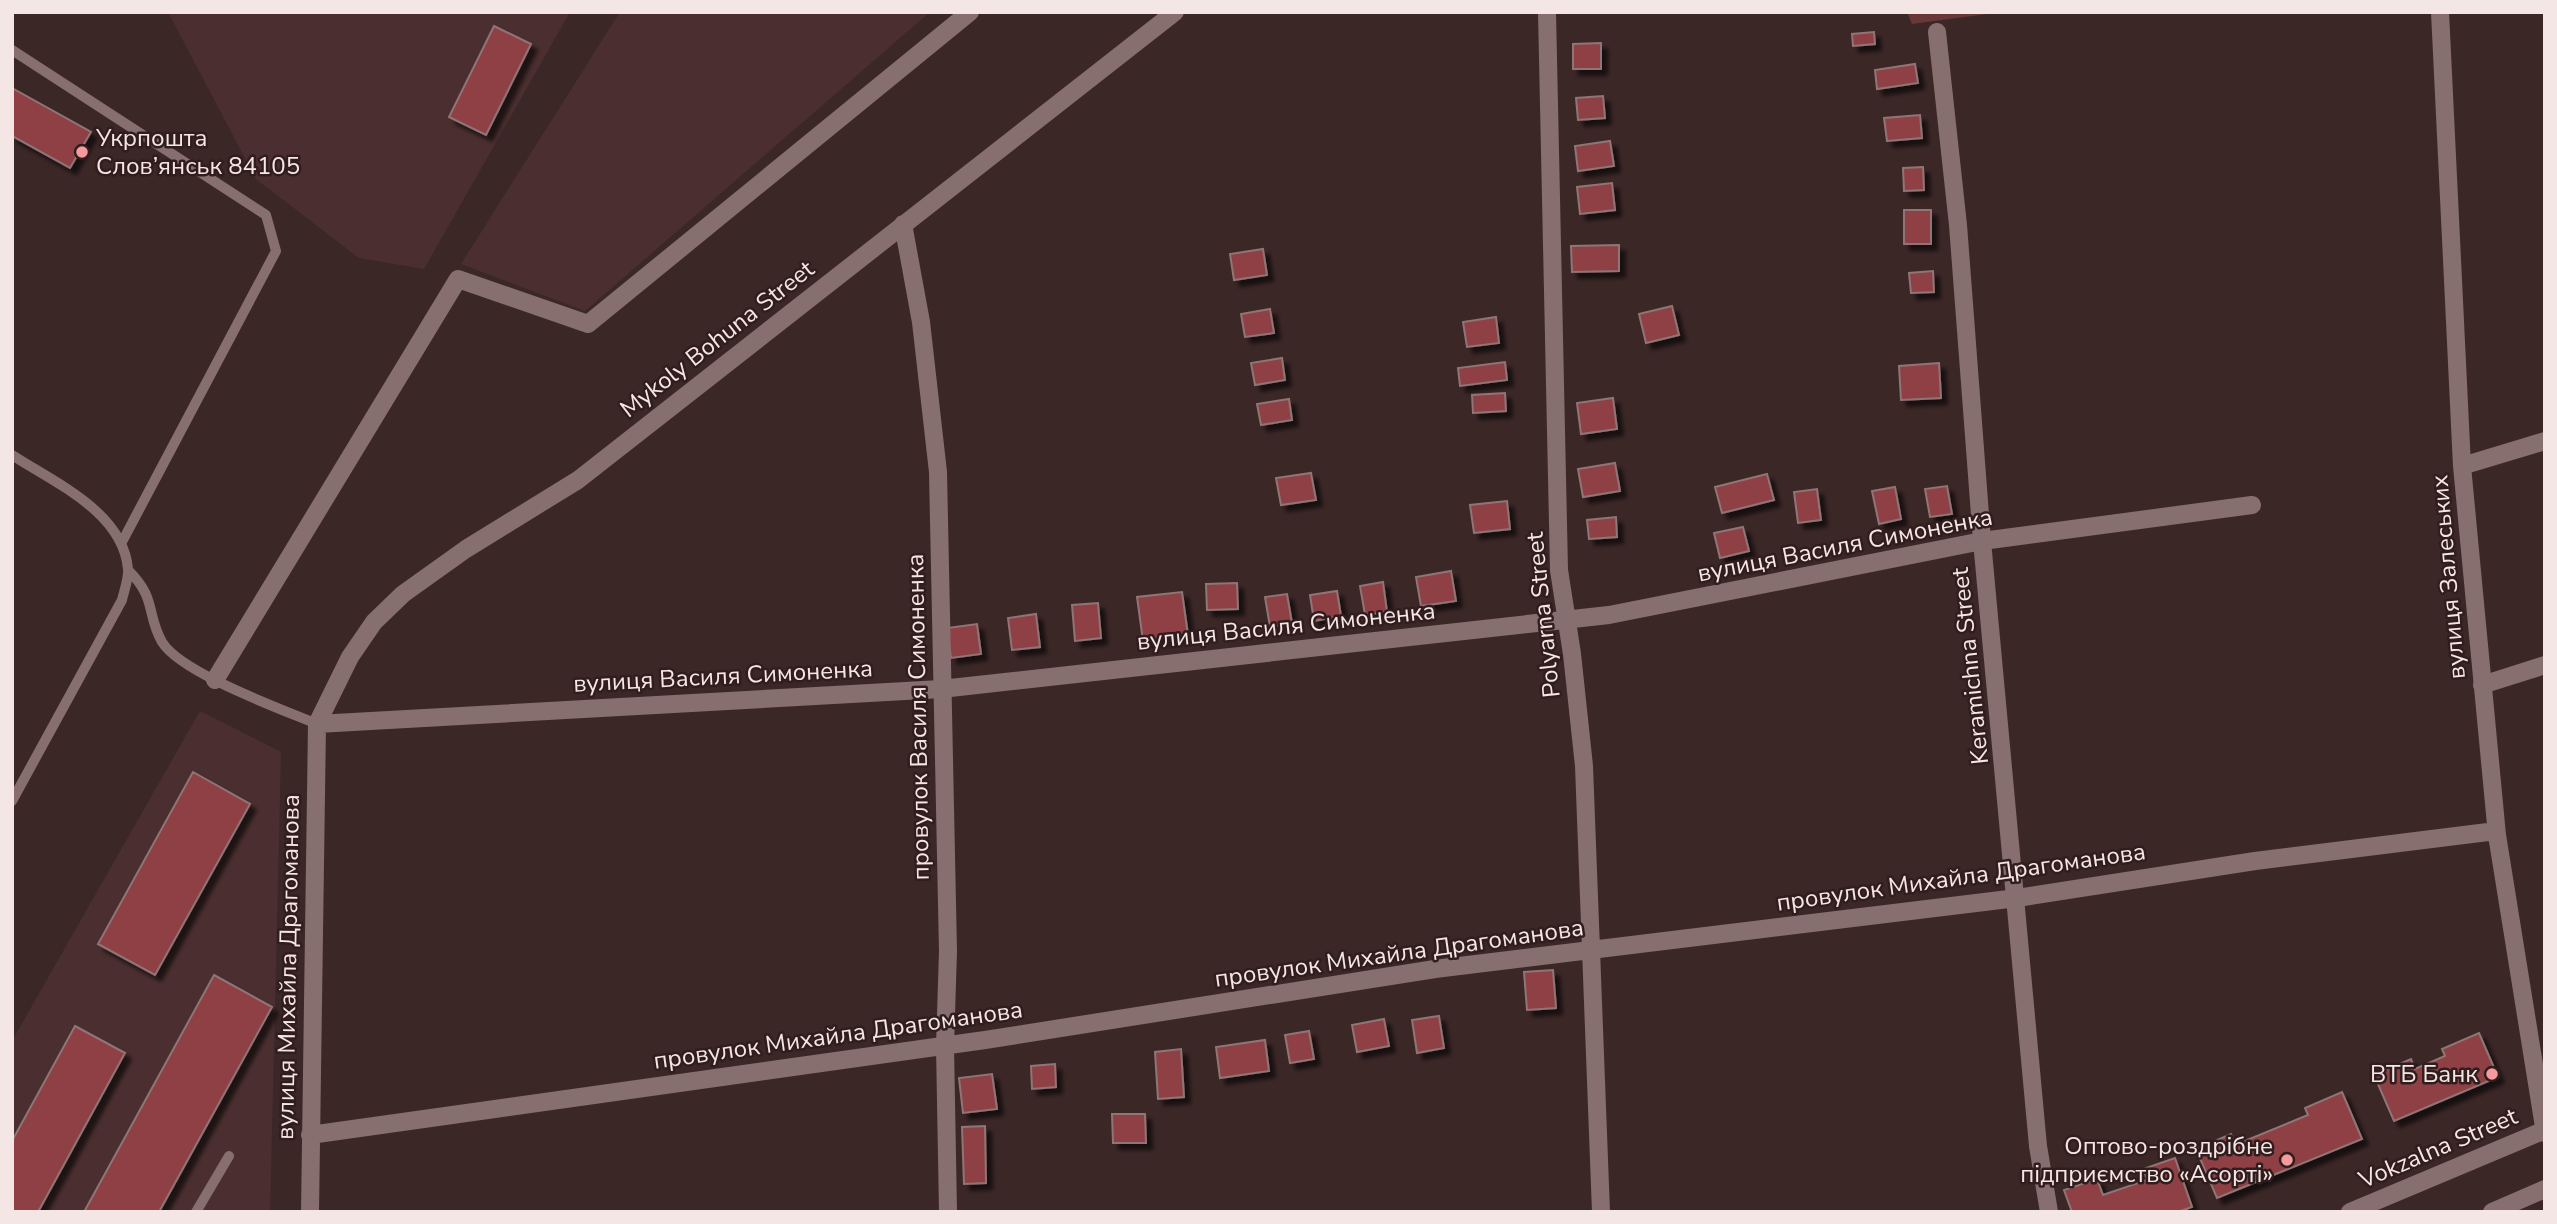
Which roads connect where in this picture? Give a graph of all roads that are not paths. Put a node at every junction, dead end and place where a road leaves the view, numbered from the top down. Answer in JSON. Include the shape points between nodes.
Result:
{"nodes":[{"id":1,"x":970,"y":12,"type":"edge"},
{"id":2,"x":1175,"y":12,"type":"edge"},
{"id":3,"x":1547,"y":12,"type":"edge"},
{"id":4,"x":2440,"y":12,"type":"edge"},
{"id":5,"x":1937,"y":32,"type":"dead end"},
{"id":6,"x":12,"y":50,"type":"edge"},
{"id":7,"x":904,"y":224,"type":"junction"},
{"id":8,"x":2545,"y":441,"type":"edge"},
{"id":9,"x":12,"y":455,"type":"edge"},
{"id":10,"x":2462,"y":466,"type":"junction"},
{"id":11,"x":2252,"y":505,"type":"dead end"},
{"id":12,"x":1982,"y":541,"type":"junction"},
{"id":13,"x":122,"y":542,"type":"junction"},
{"id":14,"x":129,"y":571,"type":"junction"},
{"id":15,"x":1564,"y":619,"type":"junction"},
{"id":16,"x":2545,"y":665,"type":"edge"},
{"id":17,"x":215,"y":680,"type":"junction"},
{"id":18,"x":2482,"y":685,"type":"junction"},
{"id":19,"x":941,"y":689,"type":"junction"},
{"id":20,"x":317,"y":724,"type":"junction"},
{"id":21,"x":12,"y":802,"type":"edge"},
{"id":22,"x":2496,"y":831,"type":"junction"},
{"id":23,"x":2017,"y":898,"type":"junction"},
{"id":24,"x":1591,"y":951,"type":"junction"},
{"id":25,"x":945,"y":1046,"type":"junction"},
{"id":26,"x":2544,"y":1131,"type":"edge"},
{"id":27,"x":310,"y":1135,"type":"junction"},
{"id":28,"x":229,"y":1156,"type":"dead end"},
{"id":29,"x":2545,"y":1189,"type":"edge"},
{"id":30,"x":196,"y":1212,"type":"edge"},
{"id":31,"x":310,"y":1212,"type":"edge"},
{"id":32,"x":948,"y":1212,"type":"edge"},
{"id":33,"x":1601,"y":1212,"type":"edge"},
{"id":34,"x":2049,"y":1212,"type":"edge"},
{"id":35,"x":2350,"y":1212,"type":"edge"},
{"id":36,"x":2491,"y":1212,"type":"edge"}],
"edges":[{"from":1,"to":17,"type":"street","via":[[588,324],[458,279]]},
{"from":2,"to":7,"type":"street","name":"Mykoly Bohuna Street"},
{"from":3,"to":15,"type":"street","name":"Polyarna Street","via":[[1556,500]]},
{"from":4,"to":10,"type":"street","name":"вулиця Залеських"},
{"from":5,"to":12,"type":"street","name":"Keramichna Street","via":[[1958,225]]},
{"from":6,"to":13,"type":"lane","via":[[266,215],[276,251]]},
{"from":7,"to":19,"type":"street","name":"провулок Василя Симоненка","via":[[921,322],[938,472]]},
{"from":7,"to":20,"type":"street","name":"Mykoly Bohuna Street","via":[[578,480],[403,594],[374,622],[350,657]]},
{"from":8,"to":10,"type":"street"},
{"from":9,"to":13,"type":"lane","via":[[102,515]]},
{"from":10,"to":18,"type":"street","name":"вулиця Залеських"},
{"from":11,"to":12,"type":"street","name":"вулиця Василя Симоненка"},
{"from":12,"to":15,"type":"street","name":"вулиця Василя Симоненка","via":[[1648,608]]},
{"from":12,"to":23,"type":"street","name":"Keramichna Street"},
{"from":13,"to":14,"type":"lane"},
{"from":14,"to":17,"type":"lane","via":[[145,588],[163,643],[195,671]]},
{"from":14,"to":21,"type":"lane","via":[[121,600]]},
{"from":15,"to":19,"type":"street","name":"вулиця Василя Симоненка"},
{"from":15,"to":24,"type":"street","name":"Polyarna Street","via":[[1584,766]]},
{"from":16,"to":18,"type":"street"},
{"from":17,"to":20,"type":"lane"},
{"from":18,"to":22,"type":"street","name":"вулиця Залеських"},
{"from":19,"to":20,"type":"street","name":"вулиця Василя Симоненка"},
{"from":19,"to":25,"type":"street","name":"провулок Василя Симоненка","via":[[948,951]]},
{"from":20,"to":27,"type":"street","name":"вулиця Михайла Драгоманова"},
{"from":22,"to":23,"type":"street","name":"провулок Михайла Драгоманова","via":[[2255,861]]},
{"from":22,"to":26,"type":"street","name":"вулиця Залеських"},
{"from":23,"to":24,"type":"street","name":"провулок Михайла Драгоманова"},
{"from":23,"to":34,"type":"street","name":"Keramichna Street","via":[[2038,1146]]},
{"from":24,"to":25,"type":"street","name":"провулок Михайла Драгоманова","via":[[1436,969]]},
{"from":24,"to":33,"type":"street","name":"Polyarna Street"},
{"from":25,"to":27,"type":"street","name":"провулок Михайла Драгоманова"},
{"from":25,"to":32,"type":"street","name":"провулок Василя Симоненка"},
{"from":26,"to":35,"type":"street","name":"Vokzalna Street"},
{"from":27,"to":31,"type":"street","name":"вулиця Михайла Драгоманова"},
{"from":28,"to":30,"type":"lane"},
{"from":29,"to":36,"type":"street"}]}
